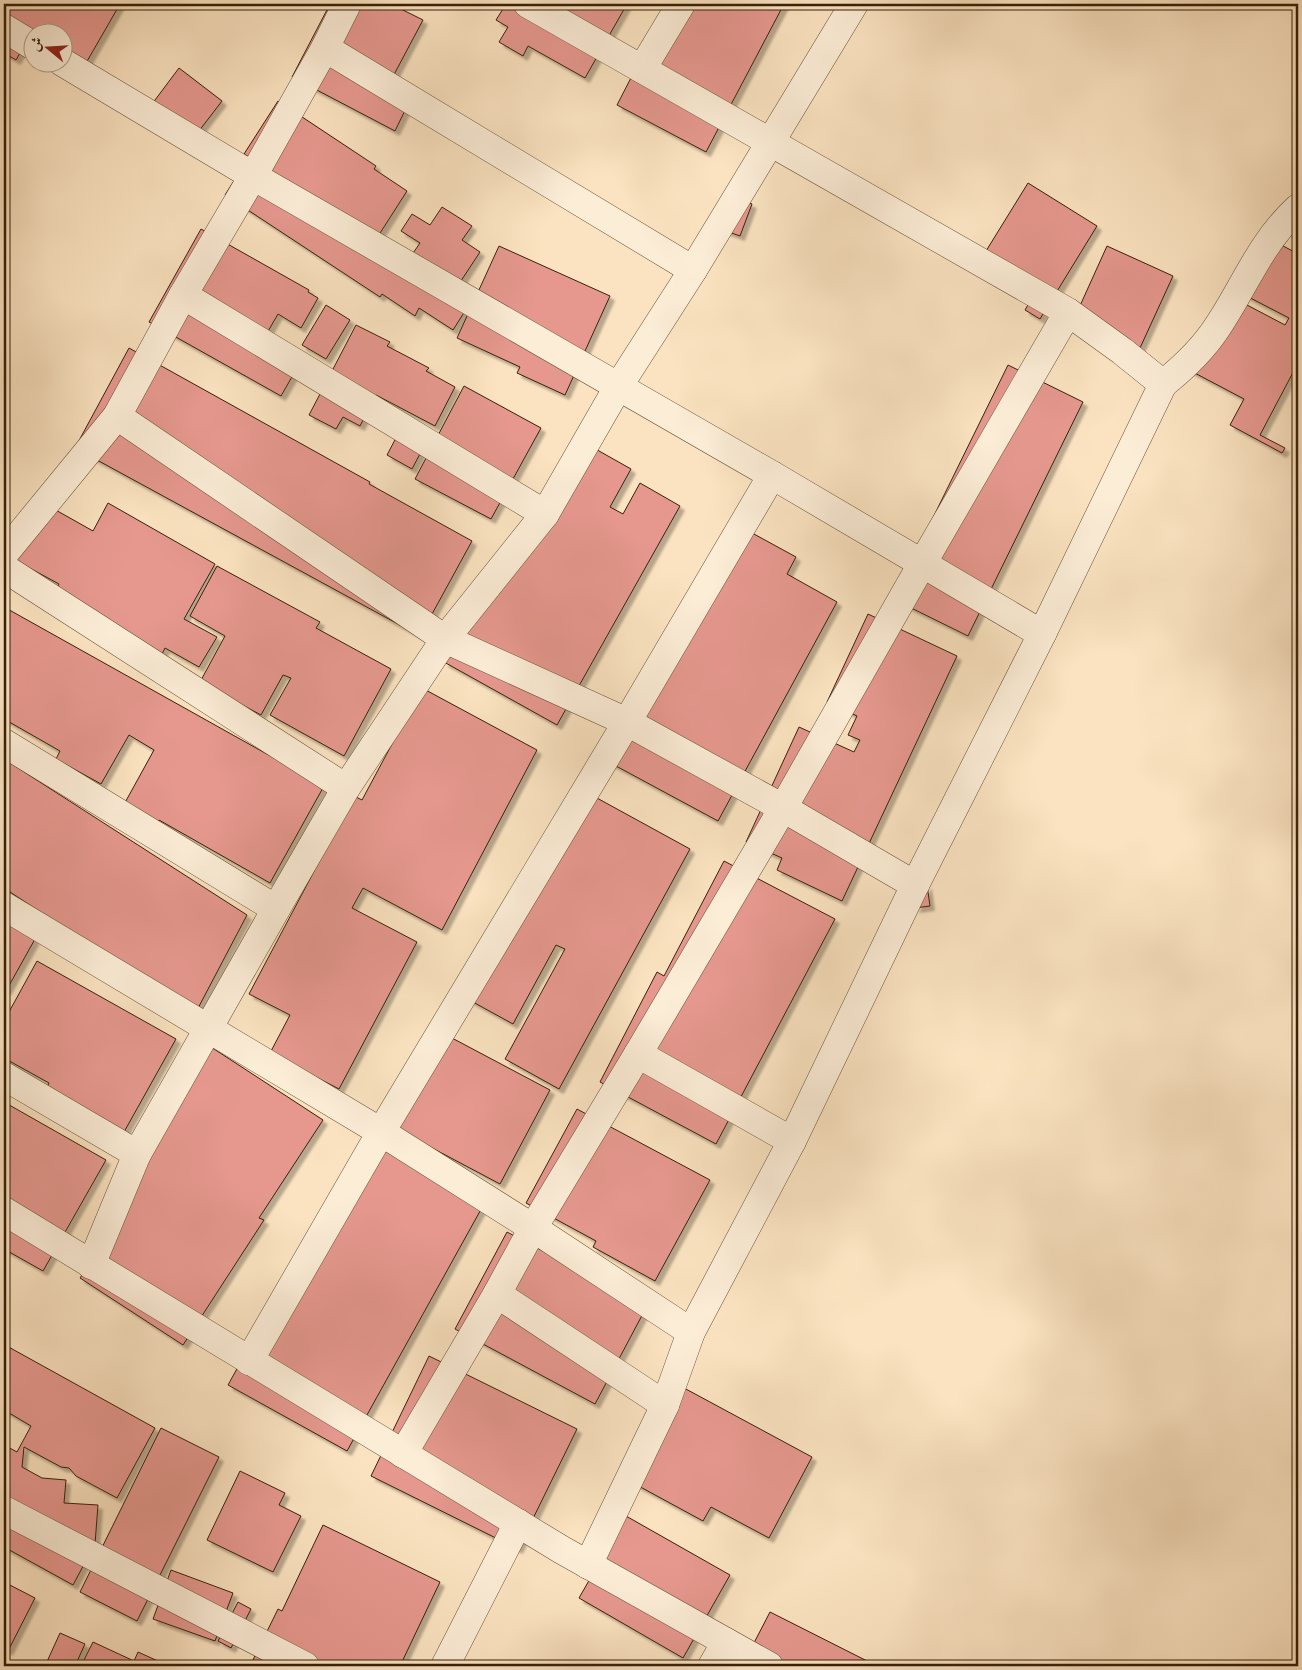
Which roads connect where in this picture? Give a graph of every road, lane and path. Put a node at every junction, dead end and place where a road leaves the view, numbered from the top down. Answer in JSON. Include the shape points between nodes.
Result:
{"nodes":[{"id":1,"x":347,"y":4,"type":"edge"},
{"id":2,"x":528,"y":4,"type":"edge"},
{"id":3,"x":681,"y":4,"type":"edge"},
{"id":4,"x":854,"y":4,"type":"edge"},
{"id":5,"x":4,"y":28,"type":"edge"},
{"id":6,"x":22,"y":39,"type":"edge"},
{"id":7,"x":325,"y":48,"type":"junction"},
{"id":8,"x":72,"y":68,"type":"edge"},
{"id":9,"x":642,"y":69,"type":"junction"},
{"id":10,"x":770,"y":142,"type":"junction"},
{"id":11,"x":253,"y":176,"type":"junction"},
{"id":12,"x":1298,"y":208,"type":"edge"},
{"id":13,"x":693,"y":270,"type":"junction"},
{"id":14,"x":183,"y":294,"type":"junction"},
{"id":15,"x":1068,"y":312,"type":"junction"},
{"id":16,"x":1163,"y":384,"type":"junction"},
{"id":17,"x":618,"y":387,"type":"junction"},
{"id":18,"x":117,"y":416,"type":"junction"},
{"id":19,"x":772,"y":475,"type":"junction"},
{"id":20,"x":545,"y":514,"type":"junction"},
{"id":21,"x":4,"y":554,"type":"edge"},
{"id":22,"x":922,"y":564,"type":"junction"},
{"id":23,"x":4,"y":568,"type":"edge"},
{"id":24,"x":1042,"y":634,"type":"junction"},
{"id":25,"x":445,"y":638,"type":"junction"},
{"id":26,"x":627,"y":722,"type":"junction"},
{"id":27,"x":4,"y":742,"type":"edge"},
{"id":28,"x":346,"y":788,"type":"junction"},
{"id":29,"x":784,"y":808,"type":"junction"},
{"id":30,"x":915,"y":885,"type":"junction"},
{"id":31,"x":4,"y":906,"type":"edge"},
{"id":32,"x":276,"y":909,"type":"junction"},
{"id":33,"x":209,"y":1028,"type":"junction"},
{"id":34,"x":638,"y":1054,"type":"junction"},
{"id":35,"x":4,"y":1076,"type":"edge"},
{"id":36,"x":381,"y":1132,"type":"junction"},
{"id":37,"x":792,"y":1141,"type":"junction"},
{"id":38,"x":137,"y":1154,"type":"junction"},
{"id":39,"x":4,"y":1211,"type":"edge"},
{"id":40,"x":532,"y":1228,"type":"junction"},
{"id":41,"x":92,"y":1264,"type":"junction"},
{"id":42,"x":497,"y":1294,"type":"junction"},
{"id":43,"x":691,"y":1332,"type":"junction"},
{"id":44,"x":249,"y":1361,"type":"junction"},
{"id":45,"x":665,"y":1405,"type":"junction"},
{"id":46,"x":403,"y":1454,"type":"junction"},
{"id":47,"x":4,"y":1510,"type":"edge"},
{"id":48,"x":518,"y":1524,"type":"junction"},
{"id":49,"x":588,"y":1565,"type":"junction"},
{"id":50,"x":726,"y":1642,"type":"junction"},
{"id":51,"x":306,"y":1666,"type":"edge"},
{"id":52,"x":445,"y":1666,"type":"edge"},
{"id":53,"x":712,"y":1666,"type":"edge"},
{"id":54,"x":769,"y":1666,"type":"edge"}],
"edges":[{"from":1,"to":7,"type":"street"},
{"from":2,"to":9,"type":"street"},
{"from":3,"to":9,"type":"street"},
{"from":4,"to":10,"type":"street"},
{"from":5,"to":6,"type":"street"},
{"from":7,"to":11,"type":"street"},
{"from":7,"to":13,"type":"street"},
{"from":8,"to":11,"type":"street"},
{"from":9,"to":10,"type":"street"},
{"from":10,"to":13,"type":"street"},
{"from":10,"to":15,"type":"street"},
{"from":11,"to":14,"type":"street"},
{"from":11,"to":17,"type":"street"},
{"from":12,"to":16,"type":"street","via":[[1275,232],[1254,262],[1218,327],[1184,366]]},
{"from":13,"to":17,"type":"street"},
{"from":14,"to":18,"type":"street"},
{"from":14,"to":20,"type":"street"},
{"from":15,"to":16,"type":"street"},
{"from":15,"to":22,"type":"street"},
{"from":16,"to":24,"type":"street"},
{"from":17,"to":19,"type":"street"},
{"from":17,"to":20,"type":"street"},
{"from":18,"to":21,"type":"street"},
{"from":18,"to":25,"type":"street"},
{"from":19,"to":22,"type":"street"},
{"from":19,"to":26,"type":"street"},
{"from":20,"to":25,"type":"street"},
{"from":22,"to":24,"type":"street"},
{"from":22,"to":29,"type":"street"},
{"from":23,"to":28,"type":"street"},
{"from":24,"to":30,"type":"street"},
{"from":25,"to":26,"type":"street"},
{"from":25,"to":28,"type":"street"},
{"from":26,"to":29,"type":"street"},
{"from":26,"to":36,"type":"street"},
{"from":27,"to":32,"type":"street"},
{"from":28,"to":32,"type":"street"},
{"from":29,"to":30,"type":"street"},
{"from":29,"to":34,"type":"street"},
{"from":30,"to":37,"type":"street"},
{"from":31,"to":33,"type":"street"},
{"from":32,"to":33,"type":"street"},
{"from":33,"to":36,"type":"street"},
{"from":33,"to":38,"type":"street"},
{"from":34,"to":37,"type":"street"},
{"from":34,"to":40,"type":"street"},
{"from":35,"to":38,"type":"street"},
{"from":36,"to":40,"type":"street"},
{"from":36,"to":44,"type":"street"},
{"from":37,"to":43,"type":"street"},
{"from":38,"to":41,"type":"street"},
{"from":39,"to":41,"type":"street"},
{"from":40,"to":42,"type":"street"},
{"from":40,"to":43,"type":"street"},
{"from":41,"to":44,"type":"street"},
{"from":42,"to":45,"type":"street"},
{"from":42,"to":46,"type":"street"},
{"from":43,"to":45,"type":"street"},
{"from":44,"to":46,"type":"street"},
{"from":45,"to":49,"type":"street"},
{"from":46,"to":48,"type":"street"},
{"from":47,"to":51,"type":"street"},
{"from":48,"to":49,"type":"street"},
{"from":48,"to":52,"type":"street"},
{"from":49,"to":50,"type":"street"},
{"from":50,"to":53,"type":"street"},
{"from":50,"to":54,"type":"street"}]}
